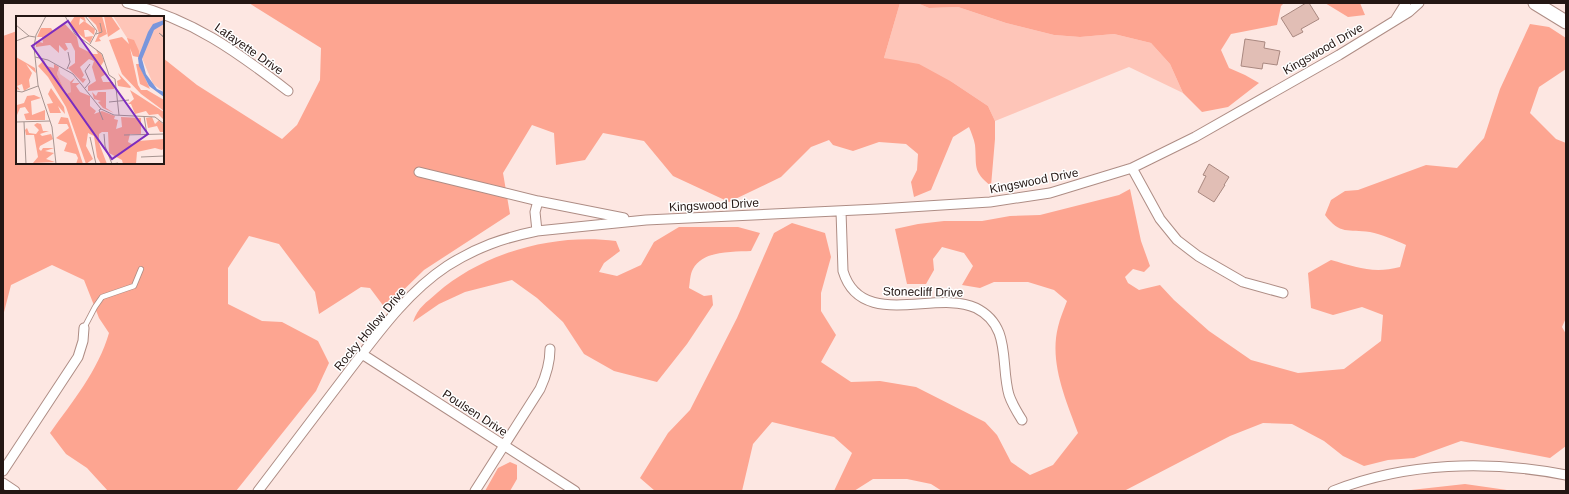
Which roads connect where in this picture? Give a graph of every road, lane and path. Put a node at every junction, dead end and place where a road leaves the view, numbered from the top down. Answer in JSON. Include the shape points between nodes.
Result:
{"nodes":[{"id":1,"x":127,"y":3,"type":"edge"},
{"id":2,"x":1406,"y":3,"type":"edge"},
{"id":3,"x":1419,"y":3,"type":"edge"},
{"id":4,"x":1535,"y":3,"type":"edge"},
{"id":5,"x":1396,"y":19,"type":"junction"},
{"id":6,"x":1566,"y":22,"type":"edge"},
{"id":7,"x":288,"y":92,"type":"dead end"},
{"id":8,"x":1132,"y":168,"type":"junction"},
{"id":9,"x":419,"y":172,"type":"dead end"},
{"id":10,"x":538,"y":201,"type":"junction"},
{"id":11,"x":841,"y":211,"type":"junction"},
{"id":12,"x":635,"y":221,"type":"junction"},
{"id":13,"x":537,"y":230,"type":"junction"},
{"id":14,"x":141,"y":269,"type":"dead end"},
{"id":15,"x":1283,"y":293,"type":"dead end"},
{"id":16,"x":84,"y":328,"type":"joint"},
{"id":17,"x":550,"y":349,"type":"dead end"},
{"id":18,"x":362,"y":354,"type":"junction"},
{"id":19,"x":1022,"y":420,"type":"dead end"},
{"id":20,"x":504,"y":446,"type":"junction"},
{"id":21,"x":3,"y":471,"type":"edge"},
{"id":22,"x":1566,"y":475,"type":"edge"},
{"id":23,"x":3,"y":483,"type":"edge"},
{"id":24,"x":15,"y":491,"type":"edge"},
{"id":25,"x":258,"y":491,"type":"edge"},
{"id":26,"x":475,"y":491,"type":"edge"},
{"id":27,"x":575,"y":491,"type":"edge"},
{"id":28,"x":1333,"y":491,"type":"edge"}],
"edges":[{"from":1,"to":7,"type":"street","name":"Lafayette Drive","via":[[198,29],[234,50]]},
{"from":2,"to":5,"type":"street","name":"Kingswood Drive"},
{"from":3,"to":5,"type":"street","name":"Kingswood Drive"},
{"from":4,"to":6,"type":"main road"},
{"from":5,"to":8,"type":"street","name":"Kingswood Drive","via":[[1339,55],[1194,137]]},
{"from":8,"to":11,"type":"street","name":"Kingswood Drive","via":[[1088,183],[1020,198]]},
{"from":8,"to":15,"type":"street","via":[[1160,219],[1177,240],[1198,256],[1243,282]]},
{"from":9,"to":10,"type":"street","name":"Kingswood Drive"},
{"from":10,"to":12,"type":"street","name":"Kingswood Drive"},
{"from":10,"to":13,"type":"street","via":[[535,212]]},
{"from":11,"to":12,"type":"street","name":"Kingswood Drive"},
{"from":11,"to":19,"type":"street","name":"Stonecliff Drive","via":[[843,271],[846,281],[862,297],[889,306],[950,303],[969,305],[982,311],[992,320],[1002,342],[1009,395]]},
{"from":12,"to":13,"type":"street","name":"Kingswood Drive"},
{"from":13,"to":18,"type":"street","name":"Rocky Hollow Drive","via":[[503,238],[474,250],[446,267],[398,310]]},
{"from":14,"to":16,"type":"lane","via":[[134,286],[102,297]]},
{"from":16,"to":21,"type":"street","via":[[78,357]]},
{"from":17,"to":20,"type":"street","via":[[547,374],[540,389]]},
{"from":18,"to":20,"type":"street","name":"Poulsen Drive"},
{"from":18,"to":25,"type":"street","name":"Rocky Hollow Drive"},
{"from":20,"to":26,"type":"street"},
{"from":20,"to":27,"type":"street","name":"Poulsen Drive"},
{"from":22,"to":28,"type":"street","via":[[1514,467],[1443,467],[1375,478]]},
{"from":23,"to":24,"type":"street"}]}
